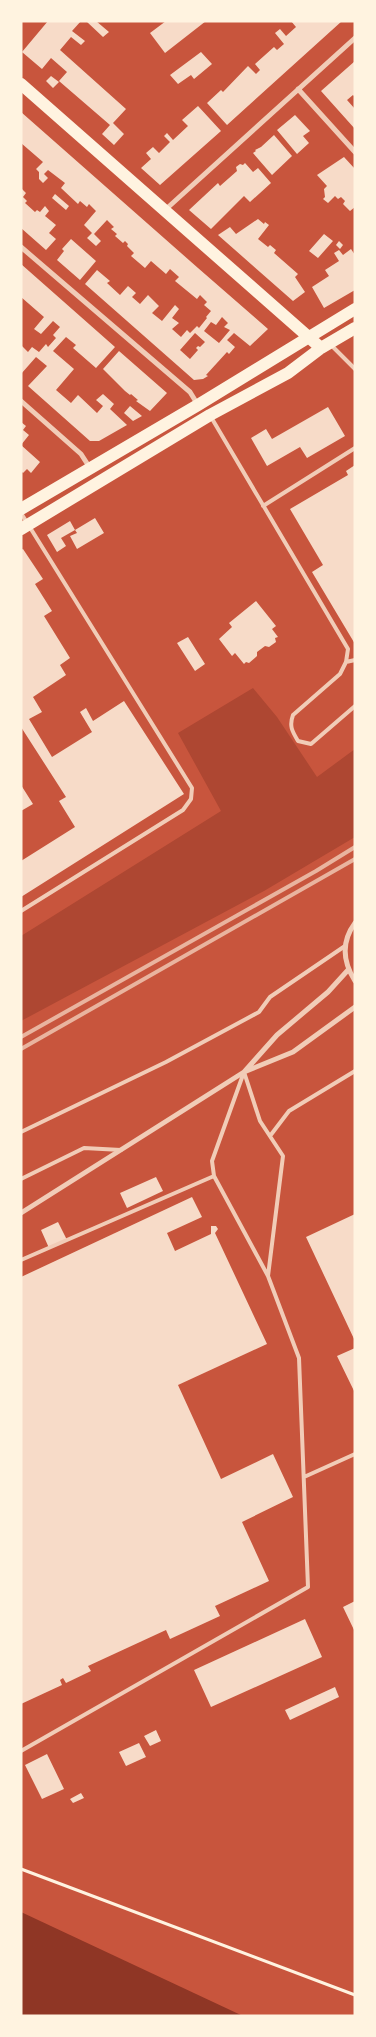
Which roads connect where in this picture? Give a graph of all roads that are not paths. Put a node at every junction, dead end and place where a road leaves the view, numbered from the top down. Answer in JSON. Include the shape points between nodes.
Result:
{"nodes":[{"id":1,"x":355,"y":38,"type":"edge"},
{"id":2,"x":21,"y":84,"type":"edge"},
{"id":3,"x":298,"y":89,"type":"junction"},
{"id":4,"x":355,"y":152,"type":"edge"},
{"id":5,"x":165,"y":210,"type":"junction"},
{"id":6,"x":21,"y":247,"type":"edge"},
{"id":7,"x":355,"y":308,"type":"edge"},
{"id":8,"x":355,"y":328,"type":"edge"},
{"id":9,"x":309,"y":338,"type":"junction"},
{"id":10,"x":325,"y":346,"type":"junction"},
{"id":11,"x":355,"y":369,"type":"edge"},
{"id":12,"x":21,"y":401,"type":"edge"},
{"id":13,"x":198,"y":405,"type":"junction"},
{"id":14,"x":210,"y":416,"type":"junction"},
{"id":15,"x":355,"y":448,"type":"edge"},
{"id":16,"x":90,"y":469,"type":"junction"},
{"id":17,"x":263,"y":506,"type":"junction"},
{"id":18,"x":21,"y":511,"type":"edge"},
{"id":19,"x":24,"y":527,"type":"edge"},
{"id":20,"x":355,"y":660,"type":"edge"},
{"id":21,"x":346,"y":662,"type":"junction"},
{"id":22,"x":355,"y":706,"type":"edge"},
{"id":23,"x":21,"y":911,"type":"edge"},
{"id":24,"x":355,"y":924,"type":"edge"},
{"id":25,"x":345,"y":946,"type":"junction"},
{"id":26,"x":348,"y":970,"type":"junction"},
{"id":27,"x":355,"y":981,"type":"edge"},
{"id":28,"x":355,"y":1007,"type":"edge"},
{"id":29,"x":355,"y":1071,"type":"edge"},
{"id":30,"x":244,"y":1072,"type":"junction"},
{"id":31,"x":21,"y":1132,"type":"edge"},
{"id":32,"x":270,"y":1136,"type":"junction"},
{"id":33,"x":121,"y":1150,"type":"junction"},
{"id":34,"x":214,"y":1176,"type":"junction"},
{"id":35,"x":21,"y":1179,"type":"edge"},
{"id":36,"x":21,"y":1213,"type":"edge"},
{"id":37,"x":21,"y":1260,"type":"edge"},
{"id":38,"x":268,"y":1276,"type":"junction"},
{"id":39,"x":355,"y":1454,"type":"edge"},
{"id":40,"x":304,"y":1477,"type":"junction"},
{"id":41,"x":21,"y":1751,"type":"edge"}],
"edges":[{"from":1,"to":3,"type":"street"},
{"from":2,"to":5,"type":"main road"},
{"from":3,"to":4,"type":"street"},
{"from":3,"to":5,"type":"street"},
{"from":5,"to":9,"type":"main road"},
{"from":6,"to":13,"type":"street","via":[[190,392]]},
{"from":7,"to":9,"type":"main road"},
{"from":8,"to":10,"type":"main road"},
{"from":9,"to":10,"type":"main road"},
{"from":9,"to":13,"type":"main road"},
{"from":10,"to":11,"type":"lane"},
{"from":10,"to":14,"type":"main road","via":[[288,373]]},
{"from":12,"to":16,"type":"street","via":[[81,454]]},
{"from":13,"to":16,"type":"main road"},
{"from":14,"to":17,"type":"lane"},
{"from":14,"to":19,"type":"main road"},
{"from":15,"to":17,"type":"lane"},
{"from":16,"to":18,"type":"main road"},
{"from":17,"to":21,"type":"lane","via":[[348,649]]},
{"from":18,"to":19,"type":"lane"},
{"from":19,"to":23,"type":"lane","via":[[192,788],[191,799],[183,810]]},
{"from":20,"to":21,"type":"lane"},
{"from":21,"to":22,"type":"lane","via":[[340,674],[293,715],[291,730],[298,740],[311,744]]},
{"from":24,"to":25,"type":"street"},
{"from":25,"to":26,"type":"street"},
{"from":25,"to":31,"type":"lane","via":[[270,997],[259,1012],[166,1062]]},
{"from":26,"to":27,"type":"street"},
{"from":26,"to":30,"type":"street","via":[[328,992],[278,1035]]},
{"from":28,"to":30,"type":"street","via":[[293,1052]]},
{"from":29,"to":32,"type":"lane","via":[[289,1111]]},
{"from":30,"to":32,"type":"lane","via":[[260,1121]]},
{"from":30,"to":33,"type":"street"},
{"from":30,"to":34,"type":"lane","via":[[212,1161]]},
{"from":32,"to":38,"type":"lane","via":[[283,1156]]},
{"from":33,"to":35,"type":"lane","via":[[84,1148]]},
{"from":33,"to":36,"type":"street"},
{"from":34,"to":37,"type":"lane"},
{"from":34,"to":38,"type":"lane"},
{"from":38,"to":40,"type":"lane","via":[[299,1358]]},
{"from":39,"to":40,"type":"lane"},
{"from":40,"to":41,"type":"lane","via":[[308,1586]]}]}
